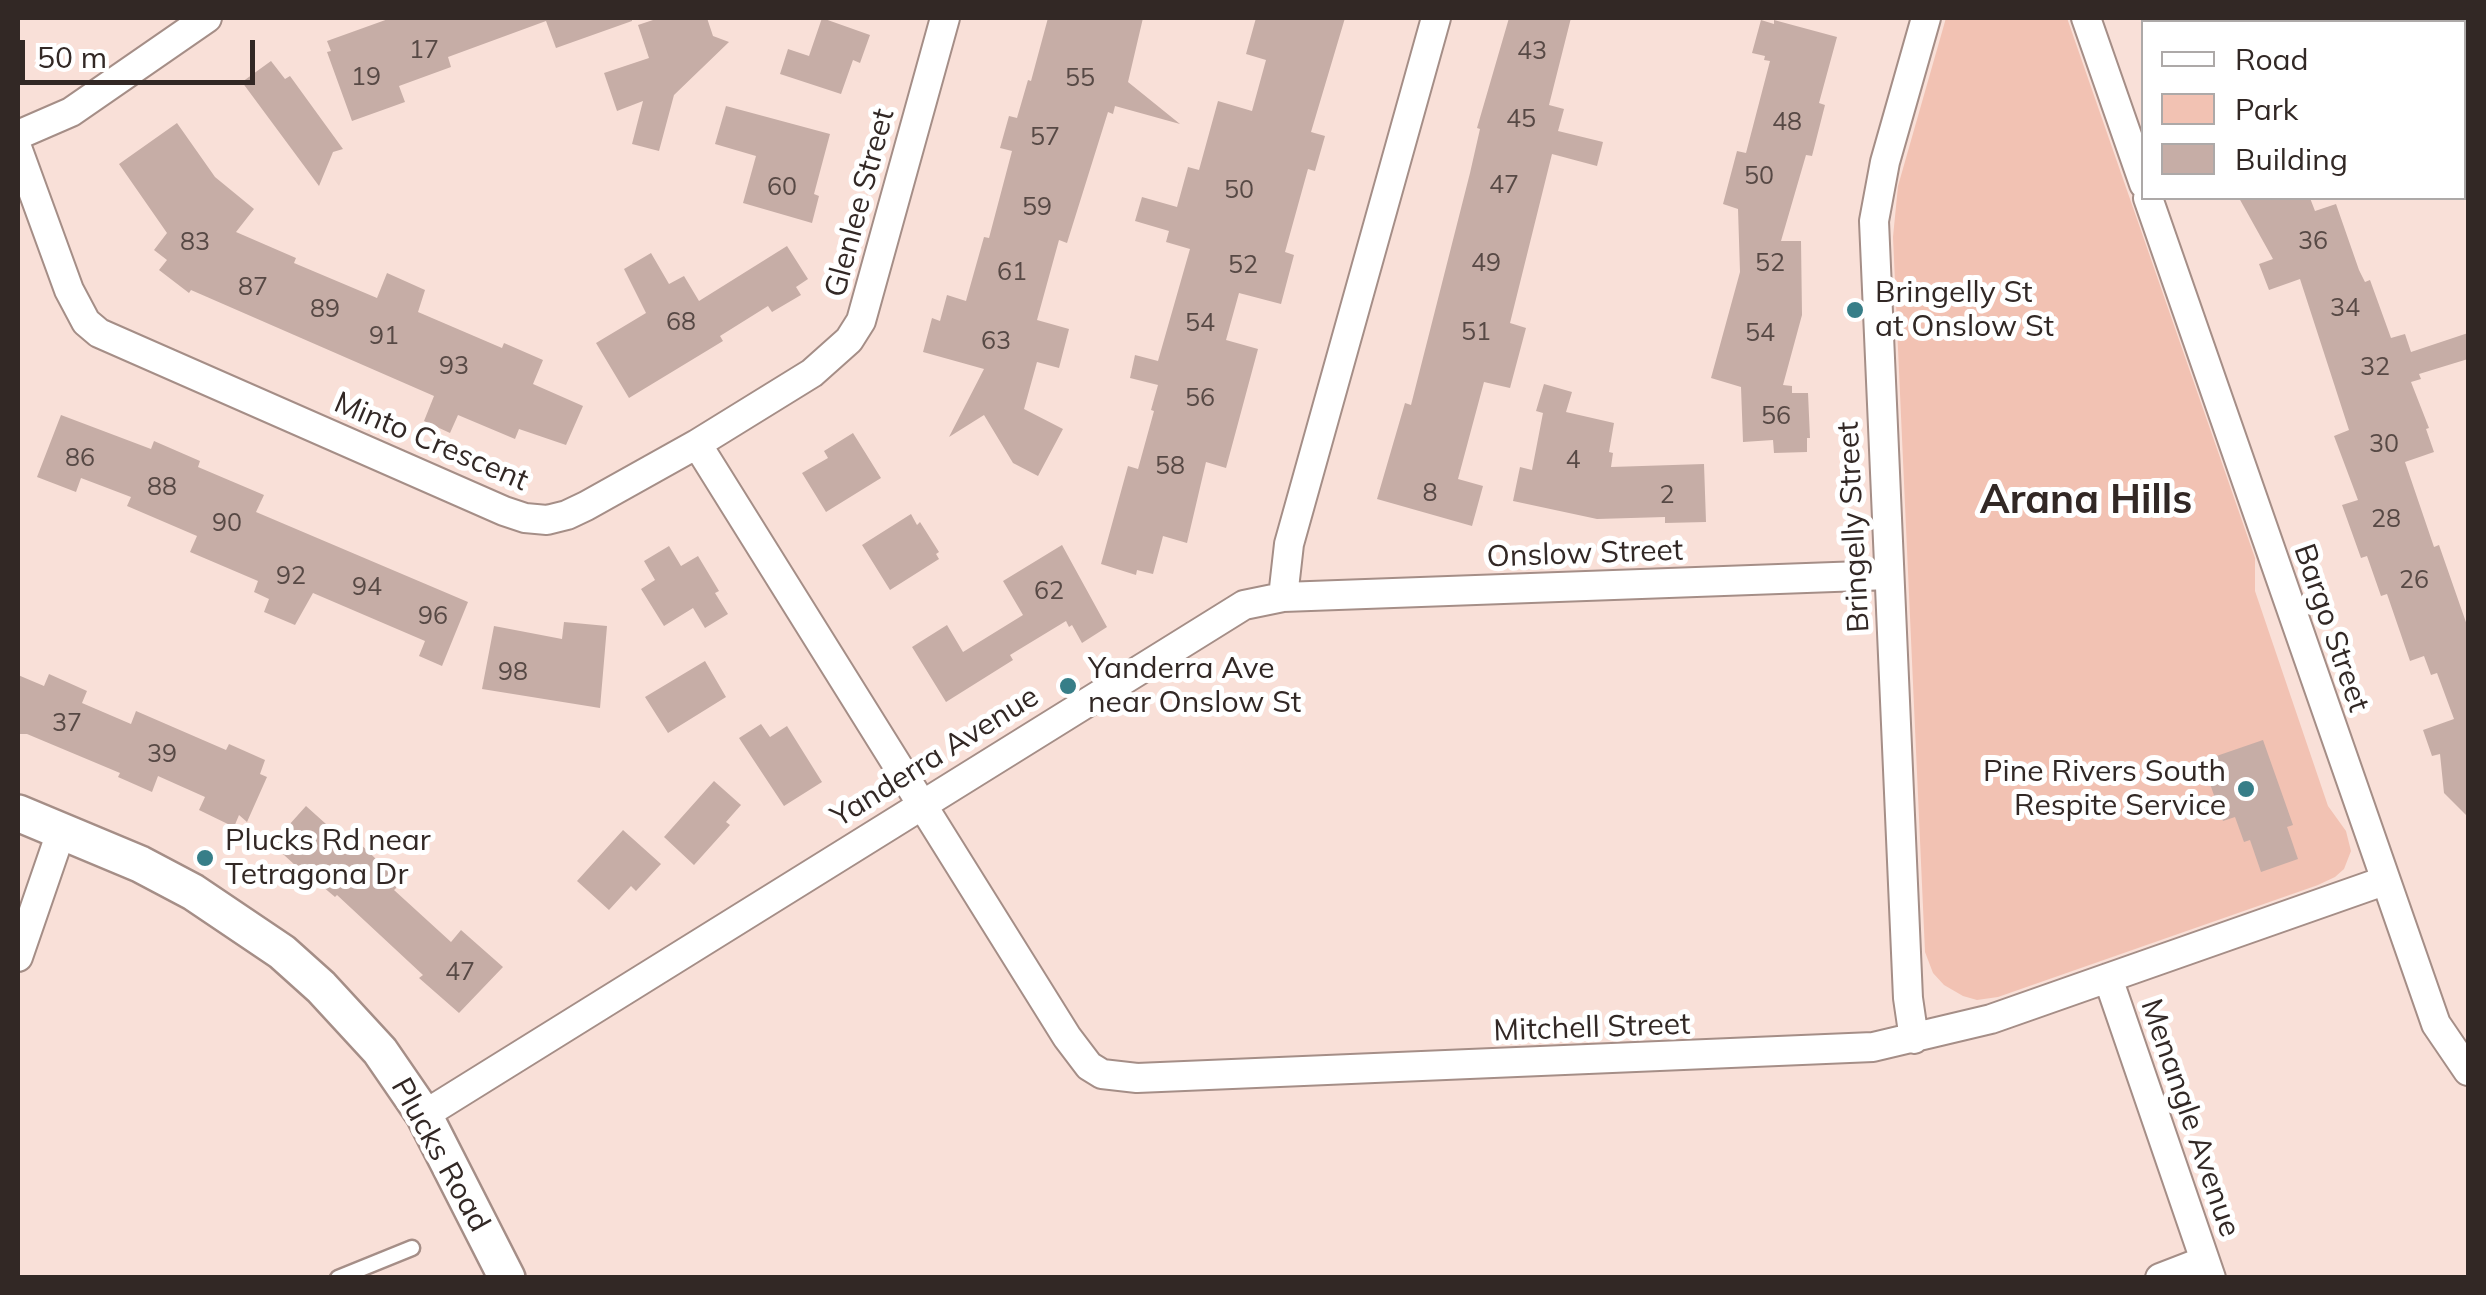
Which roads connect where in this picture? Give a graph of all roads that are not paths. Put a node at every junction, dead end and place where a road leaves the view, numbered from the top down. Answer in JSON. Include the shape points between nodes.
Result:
{"nodes":[{"id":1,"x":207,"y":18,"type":"edge"},
{"id":2,"x":945,"y":18,"type":"edge"},
{"id":3,"x":1436,"y":18,"type":"edge"},
{"id":4,"x":1926,"y":18,"type":"edge"},
{"id":5,"x":2086,"y":18,"type":"edge"},
{"id":6,"x":18,"y":136,"type":"edge"},
{"id":7,"x":18,"y":150,"type":"edge"},
{"id":8,"x":2141,"y":175,"type":"edge"},
{"id":9,"x":2149,"y":200,"type":"edge"},
{"id":10,"x":697,"y":444,"type":"junction"},
{"id":11,"x":1889,"y":576,"type":"junction"},
{"id":12,"x":1283,"y":597,"type":"junction"},
{"id":13,"x":921,"y":804,"type":"junction"},
{"id":14,"x":18,"y":814,"type":"edge"},
{"id":15,"x":61,"y":832,"type":"junction"},
{"id":16,"x":2384,"y":881,"type":"junction"},
{"id":17,"x":18,"y":957,"type":"edge"},
{"id":18,"x":2108,"y":978,"type":"junction"},
{"id":19,"x":1914,"y":1040,"type":"junction"},
{"id":20,"x":2468,"y":1072,"type":"edge"},
{"id":21,"x":424,"y":1115,"type":"junction"},
{"id":22,"x":412,"y":1248,"type":"dead end"},
{"id":23,"x":2208,"y":1269,"type":"edge"},
{"id":24,"x":338,"y":1278,"type":"edge"},
{"id":25,"x":507,"y":1278,"type":"edge"},
{"id":26,"x":2160,"y":1278,"type":"edge"}],
"edges":[{"from":1,"to":6,"type":"street","via":[[71,112]]},
{"from":2,"to":10,"type":"street","name":"Glenlee Street","via":[[861,322],[812,372]]},
{"from":3,"to":12,"type":"street","via":[[1288,544]]},
{"from":4,"to":11,"type":"street","name":"Bringelly Street","via":[[1874,220]]},
{"from":5,"to":8,"type":"street"},
{"from":7,"to":10,"type":"street","name":"Minto Crescent","via":[[69,290],[99,333],[486,503],[525,518],[567,515]]},
{"from":9,"to":16,"type":"street","name":"Bargo Street"},
{"from":10,"to":13,"type":"street"},
{"from":11,"to":12,"type":"street","name":"Onslow Street"},
{"from":11,"to":19,"type":"street","name":"Bringelly Street"},
{"from":12,"to":13,"type":"street","name":"Yanderra Avenue","via":[[1224,616]]},
{"from":13,"to":19,"type":"street","name":"Mitchell Street","via":[[1066,1037],[1102,1074],[1137,1078],[1836,1051]]},
{"from":13,"to":21,"type":"street","name":"Yanderra Avenue"},
{"from":14,"to":15,"type":"street","name":"Plucks Road"},
{"from":15,"to":17,"type":"street"},
{"from":15,"to":21,"type":"street","name":"Plucks Road","via":[[193,892],[282,952],[359,1026]]},
{"from":16,"to":18,"type":"street","name":"Mitchell Street"},
{"from":16,"to":20,"type":"street","name":"Bargo Street","via":[[2436,1024]]},
{"from":18,"to":19,"type":"street","name":"Mitchell Street"},
{"from":18,"to":23,"type":"street","name":"Menangle Avenue"},
{"from":21,"to":25,"type":"street","name":"Plucks Road"},
{"from":22,"to":24,"type":"lane"},
{"from":23,"to":26,"type":"street"}]}
